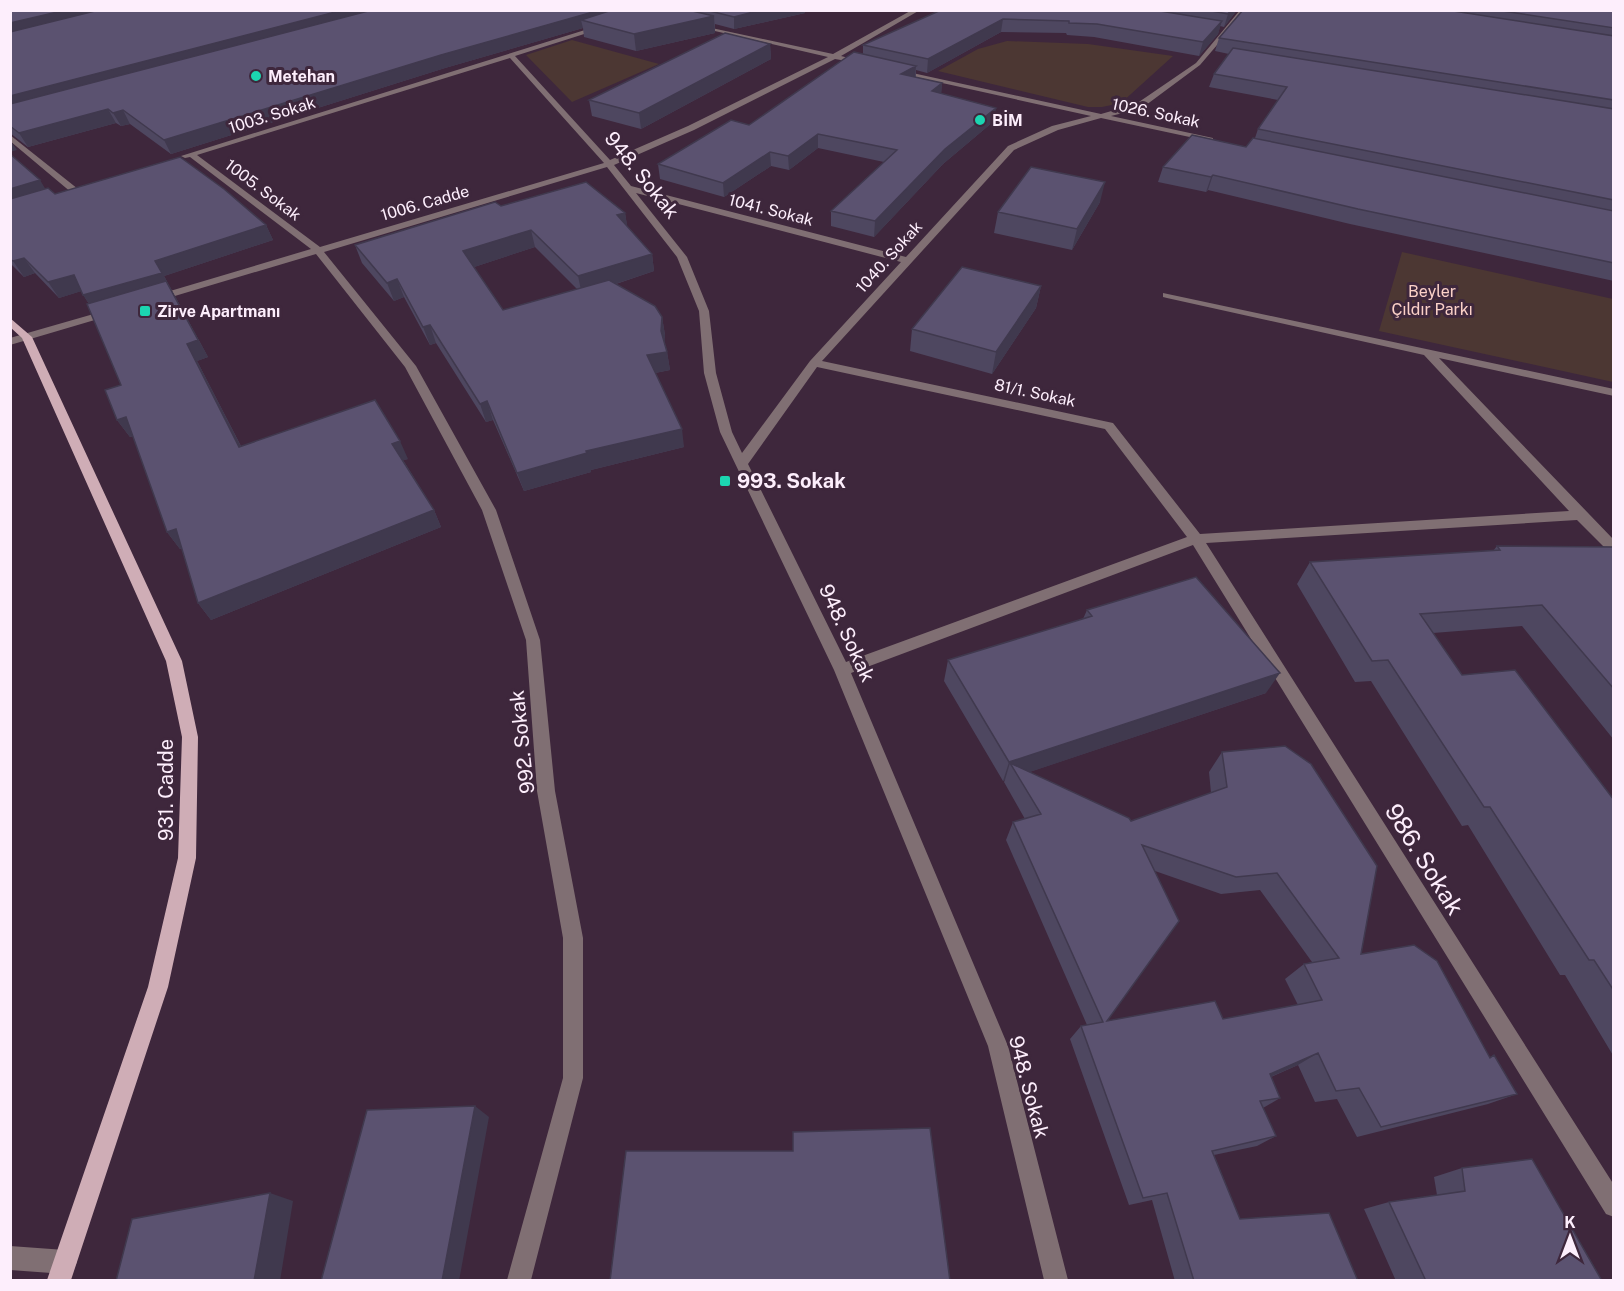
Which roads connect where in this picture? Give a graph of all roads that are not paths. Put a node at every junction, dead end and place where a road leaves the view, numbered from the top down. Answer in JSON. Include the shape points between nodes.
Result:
{"nodes":[{"id":1,"x":917,"y":10,"type":"edge"},
{"id":2,"x":1244,"y":10,"type":"edge"},
{"id":3,"x":611,"y":24,"type":"edge"},
{"id":4,"x":689,"y":24,"type":"edge"},
{"id":5,"x":1215,"y":29,"type":"edge"},
{"id":6,"x":1226,"y":31,"type":"junction"},
{"id":7,"x":1206,"y":54,"type":"junction"},
{"id":8,"x":511,"y":55,"type":"junction"},
{"id":9,"x":1218,"y":56,"type":"edge"},
{"id":10,"x":834,"y":57,"type":"junction"},
{"id":11,"x":868,"y":64,"type":"edge"},
{"id":12,"x":891,"y":70,"type":"edge"},
{"id":13,"x":1097,"y":117,"type":"junction"},
{"id":14,"x":10,"y":137,"type":"edge"},
{"id":15,"x":1217,"y":141,"type":"edge"},
{"id":16,"x":191,"y":154,"type":"junction"},
{"id":17,"x":181,"y":157,"type":"edge"},
{"id":18,"x":609,"y":164,"type":"junction"},
{"id":19,"x":86,"y":188,"type":"edge"},
{"id":20,"x":628,"y":188,"type":"junction"},
{"id":21,"x":75,"y":191,"type":"junction"},
{"id":22,"x":64,"y":195,"type":"edge"},
{"id":23,"x":318,"y":250,"type":"junction"},
{"id":24,"x":906,"y":260,"type":"junction"},
{"id":25,"x":1167,"y":294,"type":"dead end"},
{"id":26,"x":139,"y":304,"type":"edge"},
{"id":27,"x":117,"y":310,"type":"edge"},
{"id":28,"x":10,"y":321,"type":"edge"},
{"id":29,"x":19,"y":340,"type":"edge"},
{"id":30,"x":1428,"y":352,"type":"junction"},
{"id":31,"x":814,"y":363,"type":"junction"},
{"id":32,"x":1614,"y":393,"type":"edge"},
{"id":33,"x":741,"y":464,"type":"junction"},
{"id":34,"x":1580,"y":514,"type":"junction"},
{"id":35,"x":1196,"y":539,"type":"junction"},
{"id":36,"x":1614,"y":549,"type":"edge"},
{"id":37,"x":842,"y":670,"type":"junction"},
{"id":38,"x":1614,"y":1206,"type":"edge"},
{"id":39,"x":10,"y":1258,"type":"edge"},
{"id":40,"x":62,"y":1271,"type":"edge"},
{"id":41,"x":519,"y":1281,"type":"edge"},
{"id":42,"x":1056,"y":1281,"type":"edge"}],
"edges":[{"from":1,"to":10,"type":"street","name":"1006. Cadde"},
{"from":2,"to":6,"type":"street","name":"1040. Sokak"},
{"from":3,"to":8,"type":"street","name":"1003. Sokak"},
{"from":4,"to":10,"type":"street"},
{"from":5,"to":6,"type":"street"},
{"from":6,"to":7,"type":"street","name":"1040. Sokak"},
{"from":7,"to":9,"type":"street"},
{"from":7,"to":13,"type":"street","name":"1040. Sokak","via":[[1139,106]]},
{"from":8,"to":16,"type":"street","name":"1003. Sokak"},
{"from":8,"to":18,"type":"street","name":"948. Sokak"},
{"from":10,"to":11,"type":"street"},
{"from":10,"to":18,"type":"street","name":"1006. Cadde"},
{"from":12,"to":13,"type":"street","name":"1026. Sokak"},
{"from":13,"to":15,"type":"street","name":"1026. Sokak"},
{"from":13,"to":24,"type":"street","name":"1040. Sokak","via":[[1055,128],[1011,148]]},
{"from":14,"to":21,"type":"street"},
{"from":16,"to":17,"type":"street","name":"1003. Sokak"},
{"from":16,"to":23,"type":"street","name":"1005. Sokak"},
{"from":18,"to":20,"type":"street","name":"948. Sokak"},
{"from":18,"to":23,"type":"street","name":"1006. Cadde"},
{"from":19,"to":21,"type":"street"},
{"from":20,"to":24,"type":"street","name":"1041. Sokak"},
{"from":20,"to":33,"type":"street","name":"948. Sokak","via":[[682,257],[704,311],[710,373],[726,432]]},
{"from":21,"to":22,"type":"street"},
{"from":23,"to":26,"type":"street","name":"1006. Cadde"},
{"from":23,"to":41,"type":"street","name":"992. Sokak","via":[[416,376],[489,510],[533,640],[546,791],[573,938],[573,1078]]},
{"from":24,"to":31,"type":"street","name":"1040. Sokak"},
{"from":25,"to":30,"type":"street"},
{"from":27,"to":29,"type":"street"},
{"from":28,"to":29,"type":"main road","name":"931. Cadde"},
{"from":29,"to":40,"type":"main road","name":"931. Cadde","via":[[174,661],[190,737],[187,858],[158,987]]},
{"from":30,"to":32,"type":"street"},
{"from":30,"to":34,"type":"street"},
{"from":31,"to":33,"type":"street","name":"1040. Sokak"},
{"from":31,"to":35,"type":"street","name":"81/1. Sokak","via":[[1108,426]]},
{"from":33,"to":37,"type":"street","name":"948. Sokak"},
{"from":34,"to":35,"type":"street"},
{"from":34,"to":36,"type":"street"},
{"from":35,"to":37,"type":"street"},
{"from":35,"to":38,"type":"street","name":"986. Sokak"},
{"from":37,"to":42,"type":"street","name":"948. Sokak","via":[[998,1046]]},
{"from":39,"to":40,"type":"street"}]}
